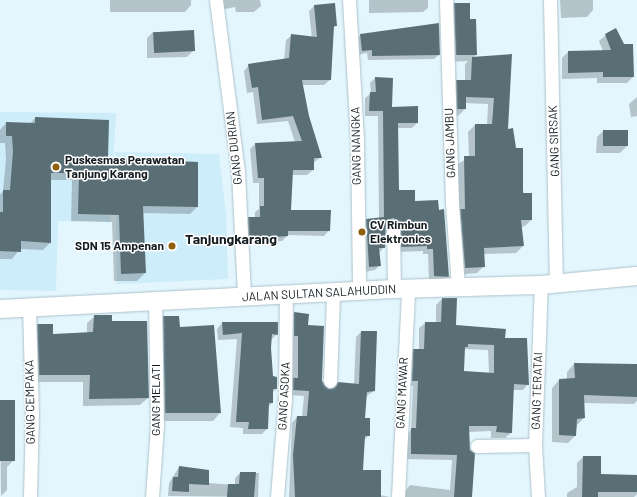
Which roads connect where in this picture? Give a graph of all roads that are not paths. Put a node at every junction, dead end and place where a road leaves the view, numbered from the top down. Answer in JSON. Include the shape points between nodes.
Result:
{"nodes":[{"id":1,"x":216,"y":0,"type":"edge"},
{"id":2,"x":349,"y":0,"type":"edge"},
{"id":3,"x":446,"y":0,"type":"edge"},
{"id":4,"x":550,"y":0,"type":"edge"},
{"id":5,"x":393,"y":226,"type":"dead end"},
{"id":6,"x":637,"y":276,"type":"edge"},
{"id":7,"x":549,"y":283,"type":"junction"},
{"id":8,"x":458,"y":287,"type":"junction"},
{"id":9,"x":401,"y":289,"type":"junction"},
{"id":10,"x":359,"y":292,"type":"junction"},
{"id":11,"x":333,"y":293,"type":"junction"},
{"id":12,"x":286,"y":295,"type":"junction"},
{"id":13,"x":244,"y":296,"type":"junction"},
{"id":14,"x":155,"y":302,"type":"junction"},
{"id":15,"x":29,"y":306,"type":"junction"},
{"id":16,"x":0,"y":309,"type":"edge"},
{"id":17,"x":330,"y":381,"type":"dead end"},
{"id":18,"x":535,"y":445,"type":"junction"},
{"id":19,"x":477,"y":446,"type":"dead end"},
{"id":20,"x":30,"y":497,"type":"edge"},
{"id":21,"x":152,"y":497,"type":"edge"},
{"id":22,"x":277,"y":497,"type":"edge"},
{"id":23,"x":398,"y":497,"type":"edge"},
{"id":24,"x":538,"y":497,"type":"edge"}],
"edges":[{"from":1,"to":13,"type":"street","name":"GANG DURIAN","via":[[238,172]]},
{"from":2,"to":10,"type":"street","name":"GANG NANGKA","via":[[357,140]]},
{"from":3,"to":8,"type":"street","name":"GANG JAMBU","via":[[452,203]]},
{"from":4,"to":7,"type":"street","name":"GANG SIRSAK"},
{"from":5,"to":9,"type":"street","name":"GANG MAWAR"},
{"from":6,"to":7,"type":"main road","name":"JALAN SULTAN SALAHUDDIN"},
{"from":7,"to":8,"type":"main road","name":"JALAN SULTAN SALAHUDDIN"},
{"from":7,"to":18,"type":"street","name":"GANG TERATAI"},
{"from":8,"to":9,"type":"main road","name":"JALAN SULTAN SALAHUDDIN"},
{"from":9,"to":10,"type":"main road","name":"JALAN SULTAN SALAHUDDIN"},
{"from":9,"to":23,"type":"street","name":"GANG MAWAR"},
{"from":10,"to":11,"type":"main road","name":"JALAN SULTAN SALAHUDDIN"},
{"from":11,"to":12,"type":"main road","name":"JALAN SULTAN SALAHUDDIN"},
{"from":11,"to":17,"type":"street"},
{"from":12,"to":13,"type":"main road","name":"JALAN SULTAN SALAHUDDIN"},
{"from":12,"to":22,"type":"street","name":"GANG ASOKA","via":[[285,400]]},
{"from":13,"to":14,"type":"main road","name":"JALAN SULTAN SALAHUDDIN"},
{"from":14,"to":15,"type":"main road","name":"JALAN SULTAN SALAHUDDIN"},
{"from":14,"to":21,"type":"street","name":"GANG MELATI","via":[[157,426]]},
{"from":15,"to":16,"type":"main road","name":"JALAN SULTAN SALAHUDDIN"},
{"from":15,"to":20,"type":"street","name":"GANG CEMPAKA","via":[[32,414]]},
{"from":18,"to":19,"type":"street"},
{"from":18,"to":24,"type":"street","name":"GANG TERATAI"}]}
